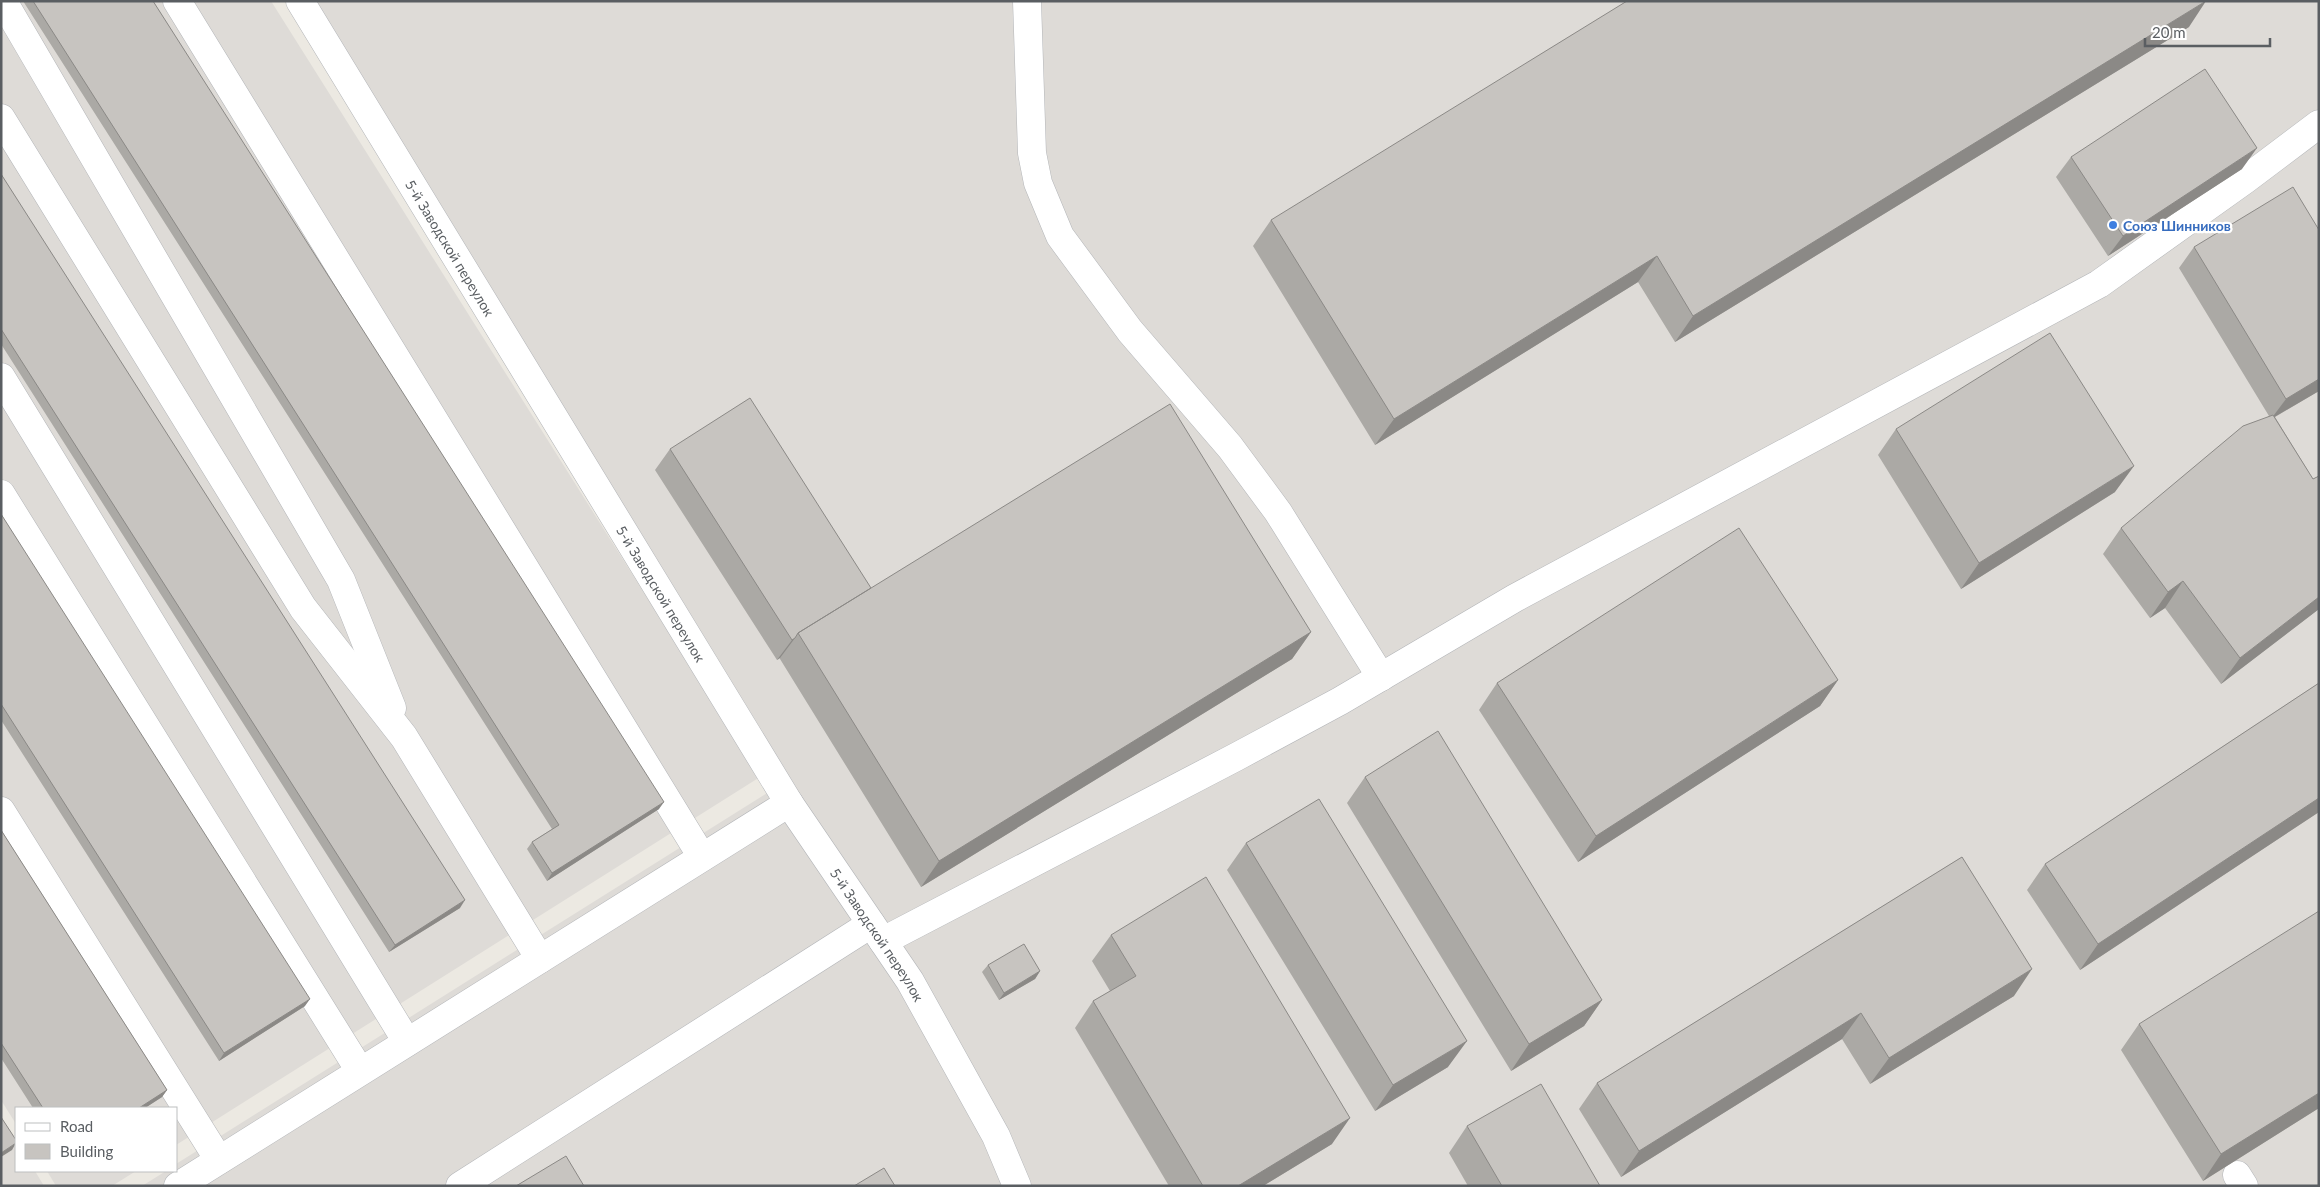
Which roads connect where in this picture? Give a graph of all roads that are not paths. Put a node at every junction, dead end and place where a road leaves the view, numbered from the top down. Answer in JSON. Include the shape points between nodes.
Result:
{"nodes":[{"id":1,"x":3,"y":1,"type":"edge"},
{"id":2,"x":177,"y":1,"type":"edge"},
{"id":3,"x":300,"y":1,"type":"edge"},
{"id":4,"x":1027,"y":1,"type":"edge"},
{"id":5,"x":1,"y":118,"type":"edge"},
{"id":6,"x":2319,"y":124,"type":"edge"},
{"id":7,"x":1,"y":377,"type":"edge"},
{"id":8,"x":1,"y":494,"type":"edge"},
{"id":9,"x":1381,"y":677,"type":"junction"},
{"id":10,"x":404,"y":737,"type":"junction"},
{"id":11,"x":789,"y":803,"type":"junction"},
{"id":12,"x":1,"y":811,"type":"edge"},
{"id":13,"x":702,"y":858,"type":"junction"},
{"id":14,"x":877,"y":933,"type":"junction"},
{"id":15,"x":540,"y":959,"type":"junction"},
{"id":16,"x":407,"y":1042,"type":"junction"},
{"id":17,"x":360,"y":1071,"type":"junction"},
{"id":18,"x":219,"y":1160,"type":"junction"},
{"id":19,"x":178,"y":1186,"type":"edge"},
{"id":20,"x":460,"y":1186,"type":"edge"},
{"id":21,"x":1018,"y":1186,"type":"edge"}],
"edges":[{"from":1,"to":10,"type":"lane","via":[[341,580]]},
{"from":2,"to":13,"type":"lane"},
{"from":3,"to":11,"type":"lane","name":"5-й Заводской переулок"},
{"from":4,"to":9,"type":"lane","via":[[1032,153],[1038,182],[1060,236],[1130,331],[1230,447],[1273,505]]},
{"from":5,"to":10,"type":"lane","via":[[303,608]]},
{"from":6,"to":9,"type":"lane","via":[[2099,284],[1515,598]]},
{"from":7,"to":16,"type":"lane"},
{"from":8,"to":17,"type":"lane"},
{"from":9,"to":14,"type":"lane","via":[[1236,757]]},
{"from":10,"to":15,"type":"lane"},
{"from":11,"to":13,"type":"lane"},
{"from":11,"to":14,"type":"lane","name":"5-й Заводской переулок"},
{"from":12,"to":18,"type":"lane"},
{"from":13,"to":15,"type":"lane"},
{"from":14,"to":20,"type":"lane"},
{"from":14,"to":21,"type":"lane","name":"5-й Заводской переулок","via":[[910,981],[996,1136]]},
{"from":15,"to":16,"type":"lane"},
{"from":16,"to":17,"type":"lane"},
{"from":17,"to":18,"type":"lane"},
{"from":18,"to":19,"type":"lane"}]}
